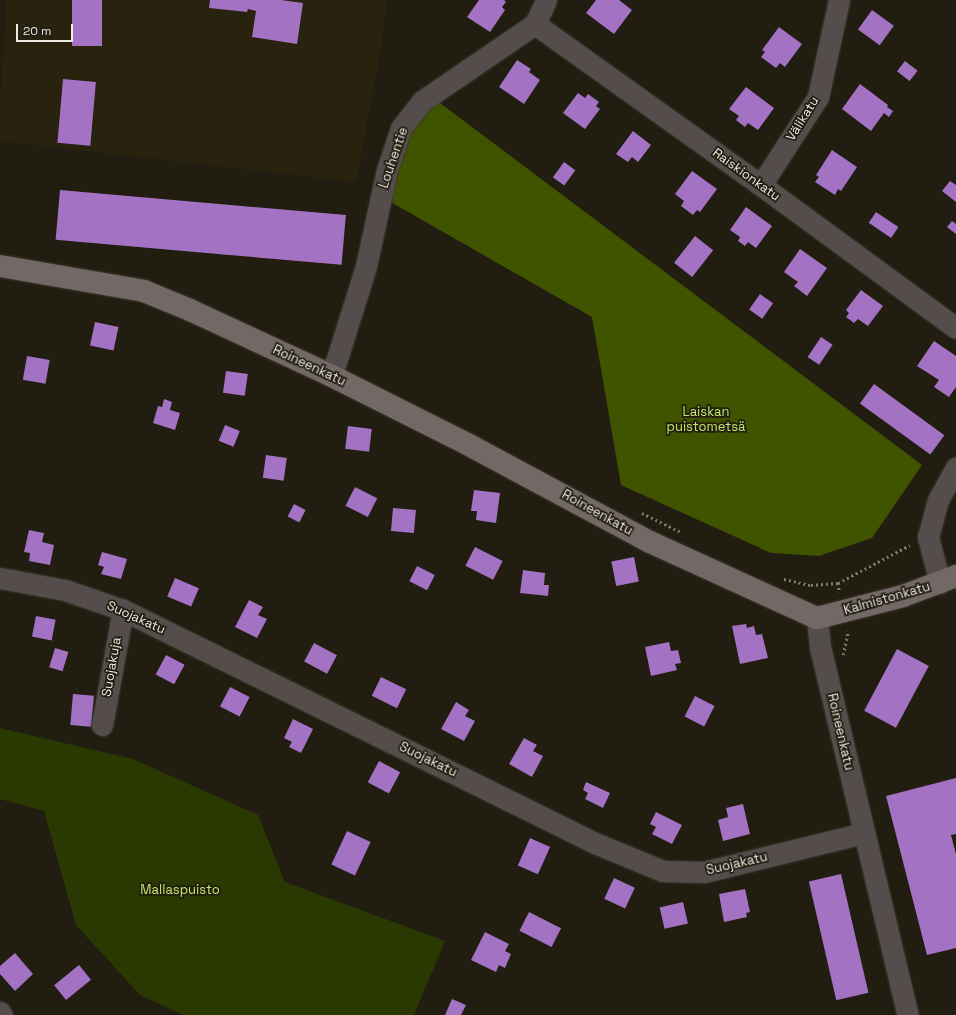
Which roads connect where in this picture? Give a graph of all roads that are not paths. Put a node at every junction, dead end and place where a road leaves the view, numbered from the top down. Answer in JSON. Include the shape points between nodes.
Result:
{"nodes":[{"id":1,"x":546,"y":0,"type":"edge"},
{"id":2,"x":839,"y":0,"type":"edge"},
{"id":3,"x":535,"y":24,"type":"junction"},
{"id":4,"x":761,"y":185,"type":"junction"},
{"id":5,"x":0,"y":266,"type":"edge"},
{"id":6,"x":956,"y":328,"type":"edge"},
{"id":7,"x":330,"y":375,"type":"junction"},
{"id":8,"x":956,"y":468,"type":"edge"},
{"id":9,"x":0,"y":578,"type":"edge"},
{"id":10,"x":948,"y":579,"type":"edge"},
{"id":11,"x":123,"y":610,"type":"junction"},
{"id":12,"x":817,"y":618,"type":"junction"},
{"id":13,"x":102,"y":725,"type":"dead end"},
{"id":14,"x":864,"y":833,"type":"junction"},
{"id":15,"x":0,"y":1012,"type":"edge"},
{"id":16,"x":2,"y":1015,"type":"edge"},
{"id":17,"x":908,"y":1015,"type":"edge"}],
"edges":[{"from":1,"to":3,"type":"street"},
{"from":2,"to":4,"type":"street","name":"Välikatu","via":[[818,97]]},
{"from":3,"to":4,"type":"street","name":"Raiskionkatu"},
{"from":3,"to":7,"type":"street","name":"Louhentie","via":[[422,101],[401,128],[387,170],[366,266]]},
{"from":4,"to":6,"type":"street","name":"Raiskionkatu"},
{"from":5,"to":7,"type":"street","name":"Roineenkatu","via":[[144,292],[190,310]]},
{"from":7,"to":12,"type":"street","name":"Roineenkatu","via":[[469,445],[650,542]]},
{"from":8,"to":10,"type":"street","via":[[938,500],[928,537]]},
{"from":9,"to":11,"type":"street","name":"Suojakatu","via":[[65,590]]},
{"from":10,"to":12,"type":"street","name":"Kalmistonkatu","via":[[903,596]]},
{"from":11,"to":13,"type":"street","name":"Suojakuja"},
{"from":11,"to":14,"type":"street","name":"Suojakatu","via":[[595,843],[663,871],[704,872]]},
{"from":12,"to":14,"type":"street","name":"Roineenkatu","via":[[820,647]]},
{"from":14,"to":17,"type":"street","name":"Roineenkatu"},
{"from":15,"to":16,"type":"street"}]}
